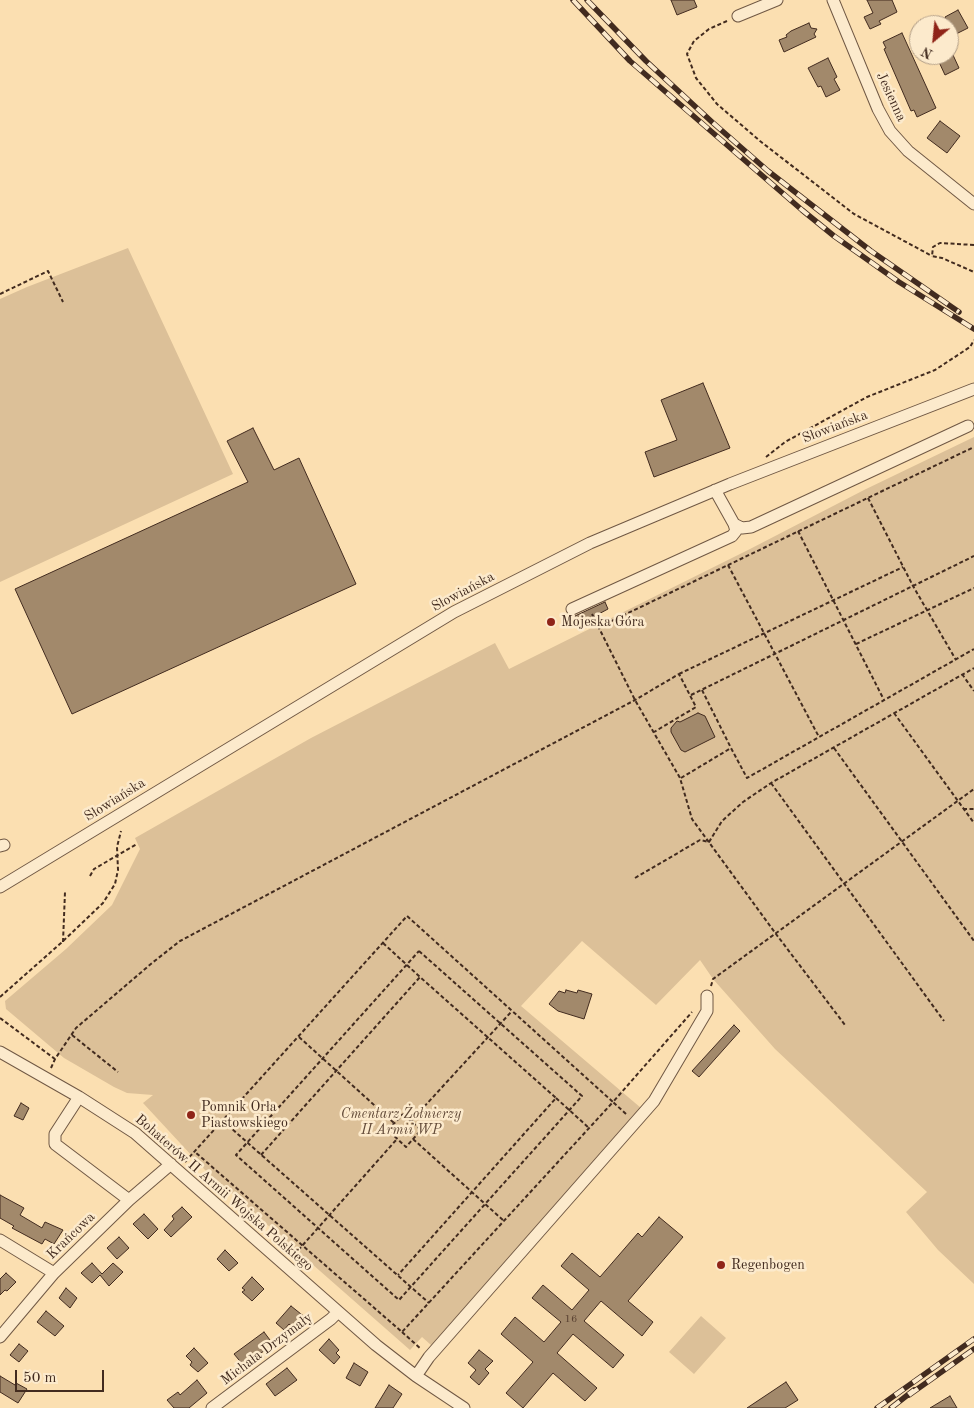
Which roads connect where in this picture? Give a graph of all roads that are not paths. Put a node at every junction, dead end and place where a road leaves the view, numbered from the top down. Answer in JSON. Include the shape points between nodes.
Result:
{"nodes":[{"id":1,"x":777,"y":0,"type":"edge"},
{"id":2,"x":833,"y":0,"type":"edge"},
{"id":3,"x":738,"y":16,"type":"road end"},
{"id":4,"x":974,"y":204,"type":"edge"},
{"id":5,"x":974,"y":389,"type":"edge"},
{"id":6,"x":968,"y":426,"type":"dead end"},
{"id":7,"x":716,"y":490,"type":"junction"},
{"id":8,"x":734,"y":524,"type":"junction"},
{"id":9,"x":572,"y":609,"type":"dead end"},
{"id":10,"x":0,"y":887,"type":"edge"},
{"id":11,"x":707,"y":996,"type":"road end"},
{"id":12,"x":0,"y":1052,"type":"edge"},
{"id":13,"x":79,"y":1097,"type":"junction"},
{"id":14,"x":174,"y":1167,"type":"junction"},
{"id":15,"x":129,"y":1200,"type":"junction"},
{"id":16,"x":0,"y":1240,"type":"edge"},
{"id":17,"x":54,"y":1273,"type":"junction"},
{"id":18,"x":338,"y":1312,"type":"junction"},
{"id":19,"x":0,"y":1337,"type":"edge"},
{"id":20,"x":416,"y":1376,"type":"junction"},
{"id":21,"x":212,"y":1408,"type":"edge"},
{"id":22,"x":464,"y":1408,"type":"edge"}],
"edges":[{"from":1,"to":3,"type":"street"},
{"from":2,"to":4,"type":"street","name":"Jesienna","via":[[890,131],[908,151]]},
{"from":5,"to":7,"type":"street","name":"Słowiańska"},
{"from":6,"to":8,"type":"street","via":[[751,526],[742,528]]},
{"from":7,"to":8,"type":"street"},
{"from":7,"to":10,"type":"street","name":"Słowiańska","via":[[590,543],[454,612]]},
{"from":8,"to":9,"type":"street","via":[[736,531],[723,542]]},
{"from":11,"to":20,"type":"street","via":[[707,1011],[654,1100],[429,1357]]},
{"from":12,"to":13,"type":"street","name":"Bohaterów II Armii Wojska Polskiego"},
{"from":13,"to":14,"type":"street","name":"Bohaterów II Armii Wojska Polskiego","via":[[135,1133]]},
{"from":13,"to":15,"type":"street","via":[[55,1134],[55,1144]]},
{"from":14,"to":15,"type":"street","name":"Krańcowa"},
{"from":14,"to":18,"type":"street","name":"Bohaterów II Armii Wojska Polskiego"},
{"from":15,"to":17,"type":"street","name":"Krańcowa"},
{"from":16,"to":17,"type":"street"},
{"from":17,"to":19,"type":"street","name":"Krańcowa"},
{"from":18,"to":20,"type":"street","name":"Bohaterów II Armii Wojska Polskiego"},
{"from":18,"to":21,"type":"street","name":"Michała Drzymały"},
{"from":20,"to":22,"type":"street","name":"Bohaterów II Armii Wojska Polskiego"}]}
